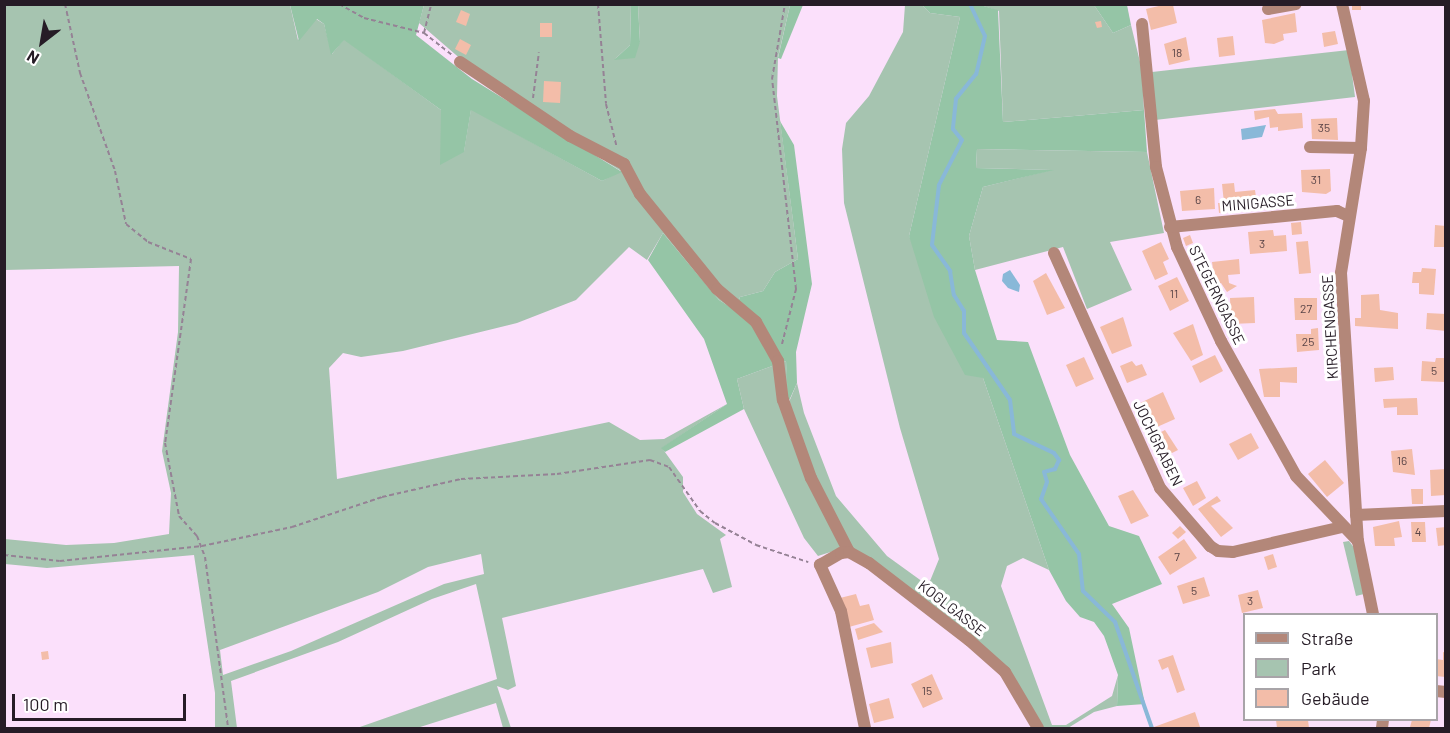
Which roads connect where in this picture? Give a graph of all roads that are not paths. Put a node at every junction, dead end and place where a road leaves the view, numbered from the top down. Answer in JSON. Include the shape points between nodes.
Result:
{"nodes":[{"id":1,"x":1296,"y":4,"type":"edge"},
{"id":2,"x":1342,"y":4,"type":"edge"},
{"id":3,"x":1268,"y":9,"type":"dead end"},
{"id":4,"x":1142,"y":24,"type":"dead end"},
{"id":5,"x":460,"y":62,"type":"road end"},
{"id":6,"x":1310,"y":147,"type":"dead end"},
{"id":7,"x":1361,"y":148,"type":"junction"},
{"id":8,"x":1348,"y":216,"type":"junction"},
{"id":9,"x":1170,"y":227,"type":"junction"},
{"id":10,"x":1054,"y":253,"type":"dead end"},
{"id":11,"x":1446,"y":511,"type":"edge"},
{"id":12,"x":1356,"y":515,"type":"junction"},
{"id":13,"x":1342,"y":527,"type":"junction"},
{"id":14,"x":1358,"y":541,"type":"junction"},
{"id":15,"x":849,"y":552,"type":"junction"},
{"id":16,"x":1373,"y":613,"type":"edge"},
{"id":17,"x":865,"y":729,"type":"edge"},
{"id":18,"x":1038,"y":729,"type":"edge"}],
"edges":[{"from":1,"to":3,"type":"street"},
{"from":2,"to":7,"type":"street","name":"KIRCHENGASSE","via":[[1364,101]]},
{"from":4,"to":9,"type":"street","name":"STEGERNGASSE","via":[[1156,166]]},
{"from":5,"to":15,"type":"street","via":[[570,136],[624,164],[640,194],[717,289],[756,322],[778,361],[783,400],[795,438]]},
{"from":6,"to":7,"type":"street"},
{"from":7,"to":8,"type":"street","name":"KIRCHENGASSE"},
{"from":8,"to":9,"type":"street","name":"MINIGASSE","via":[[1337,211]]},
{"from":8,"to":12,"type":"street","name":"KIRCHENGASSE","via":[[1341,273]]},
{"from":9,"to":13,"type":"street","name":"STEGERNGASSE","via":[[1221,341],[1296,476]]},
{"from":10,"to":13,"type":"street","name":"JOCHGRABEN","via":[[1160,488],[1210,546],[1233,552]]},
{"from":11,"to":12,"type":"street"},
{"from":12,"to":14,"type":"street","name":"KIRCHENGASSE"},
{"from":13,"to":14,"type":"street","name":"STEGERNGASSE"},
{"from":14,"to":16,"type":"street","name":"KIRCHENGASSE"},
{"from":15,"to":17,"type":"street","via":[[820,565],[840,611]]},
{"from":15,"to":18,"type":"street","name":"KOGLGASSE","via":[[932,610],[1005,672]]}]}
